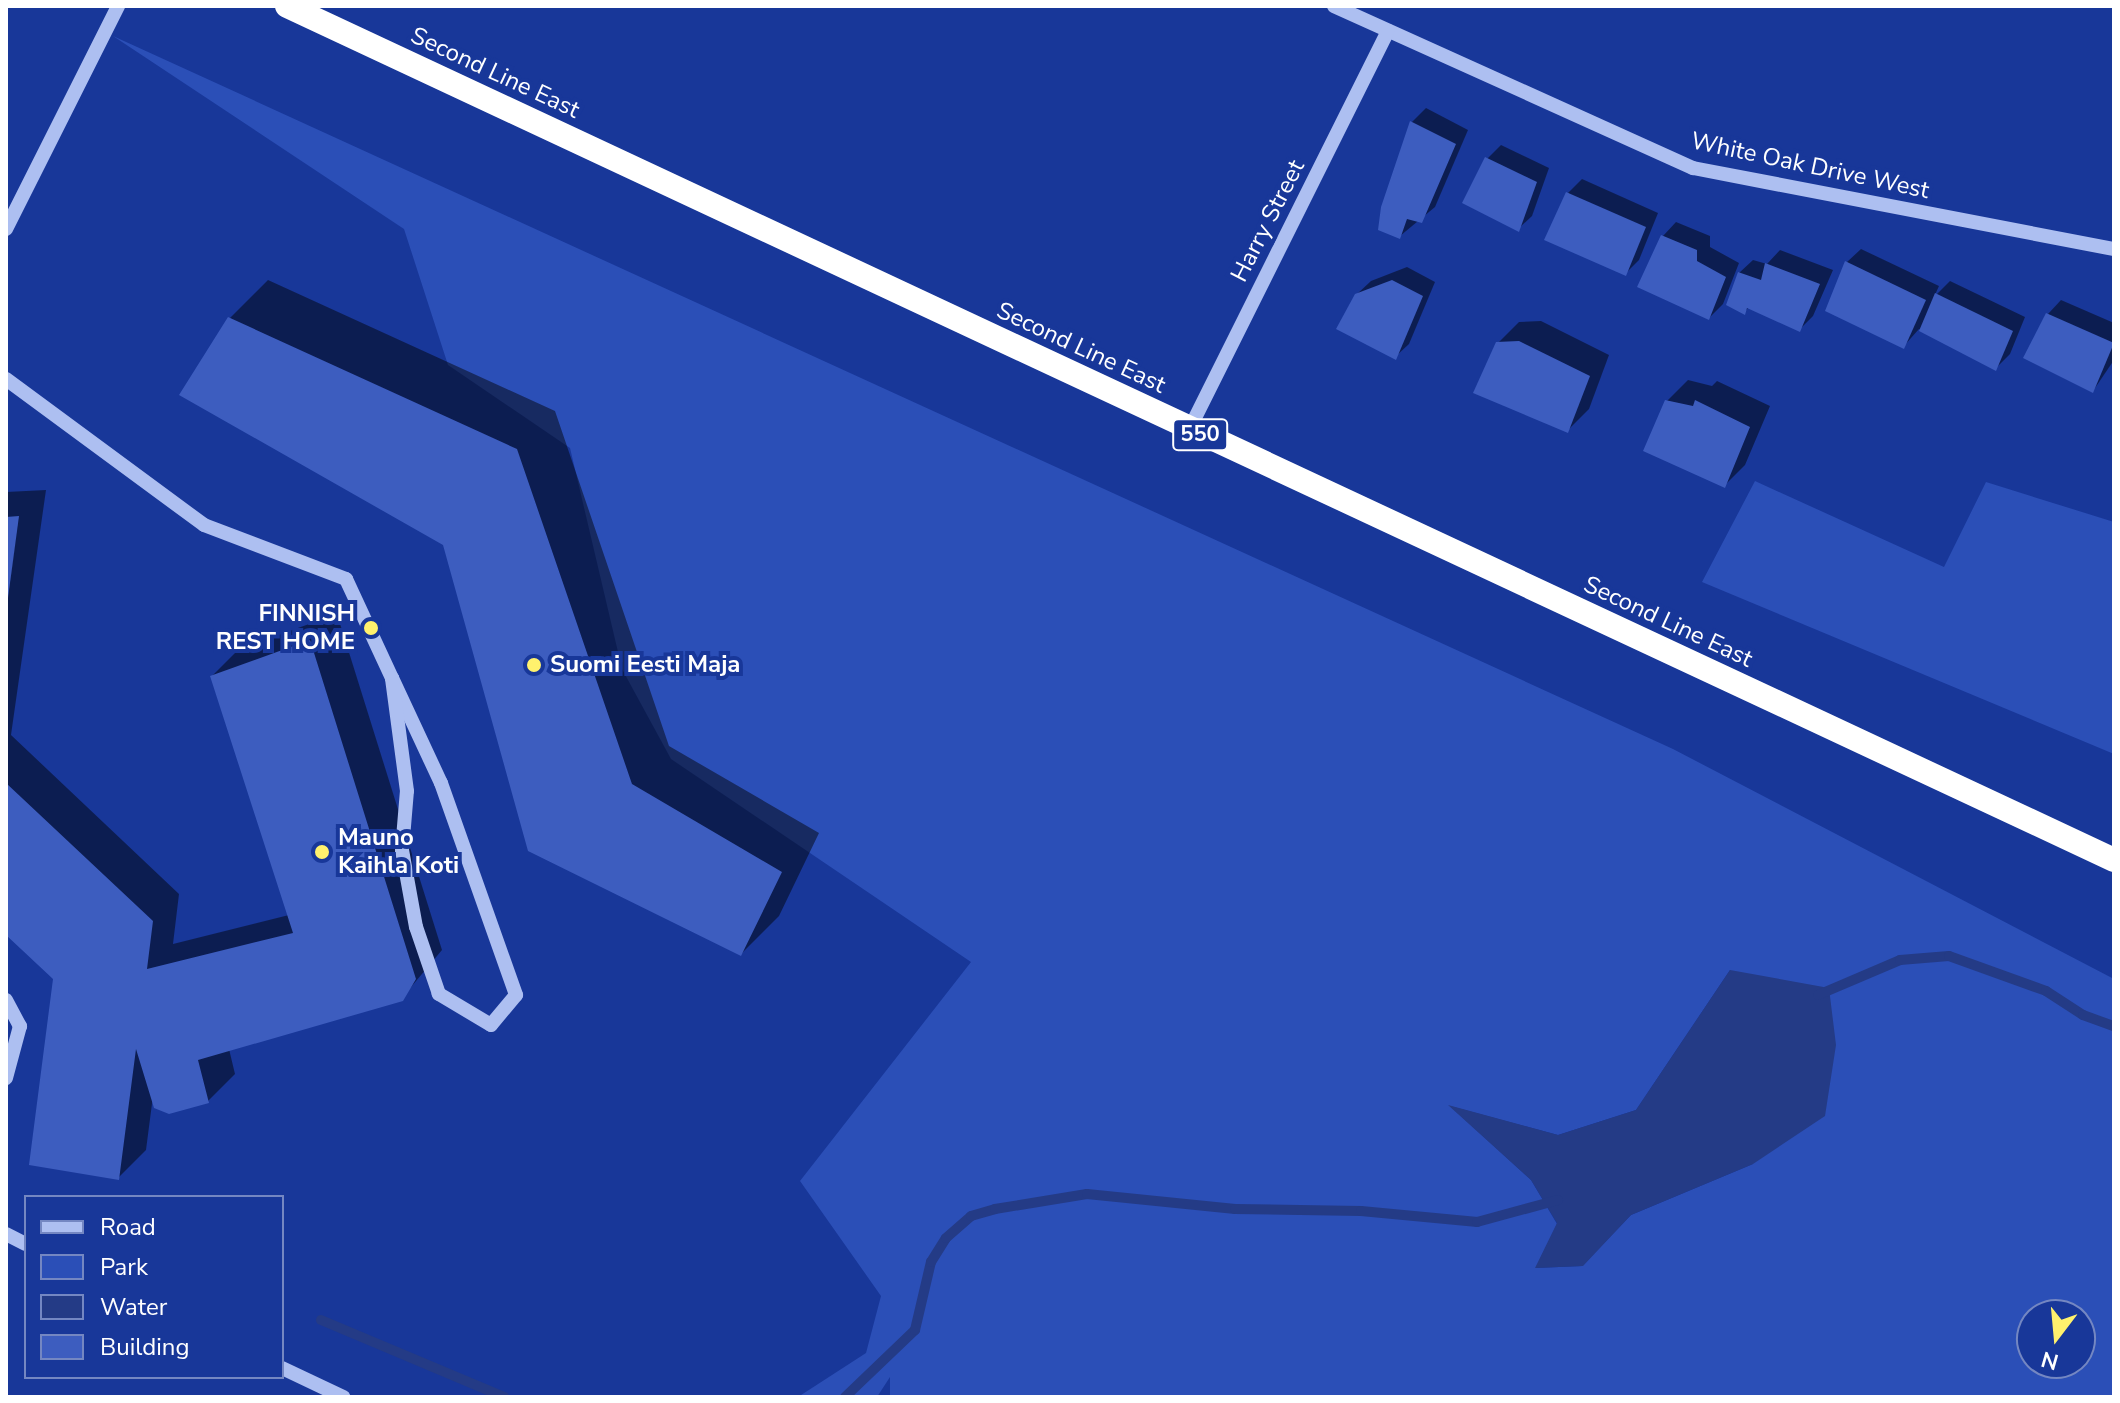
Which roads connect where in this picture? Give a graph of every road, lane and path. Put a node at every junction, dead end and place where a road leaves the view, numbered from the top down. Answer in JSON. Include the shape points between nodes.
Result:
{"nodes":[{"id":1,"x":118,"y":6,"type":"edge"},
{"id":2,"x":287,"y":6,"type":"edge"},
{"id":3,"x":1334,"y":6,"type":"edge"},
{"id":4,"x":1388,"y":31,"type":"junction"},
{"id":5,"x":6,"y":229,"type":"edge"},
{"id":6,"x":2114,"y":249,"type":"edge"},
{"id":7,"x":6,"y":379,"type":"edge"},
{"id":8,"x":1189,"y":430,"type":"junction"},
{"id":9,"x":392,"y":678,"type":"junction"},
{"id":10,"x":2114,"y":860,"type":"edge"},
{"id":11,"x":6,"y":1000,"type":"edge"},
{"id":12,"x":6,"y":1078,"type":"edge"},
{"id":13,"x":6,"y":1234,"type":"edge"},
{"id":14,"x":24,"y":1243,"type":"edge"},
{"id":15,"x":284,"y":1369,"type":"edge"},
{"id":16,"x":343,"y":1397,"type":"edge"}],
"edges":[{"from":1,"to":5,"type":"street"},
{"from":2,"to":8,"type":"highway","name":"Second Line East","number":"550"},
{"from":3,"to":4,"type":"street","name":"White Oak Drive West"},
{"from":4,"to":6,"type":"street","name":"White Oak Drive West","via":[[1693,168]]},
{"from":4,"to":8,"type":"street","name":"Harry Street"},
{"from":7,"to":9,"type":"street","via":[[204,525],[346,579]]},
{"from":8,"to":10,"type":"highway","name":"Second Line East","number":"550"},
{"from":9,"to":9,"type":"street","via":[[441,783],[516,995],[491,1025],[439,994],[416,927],[402,850],[407,791]]},
{"from":11,"to":12,"type":"street","via":[[20,1026]]},
{"from":13,"to":14,"type":"street"},
{"from":15,"to":16,"type":"street"}]}
